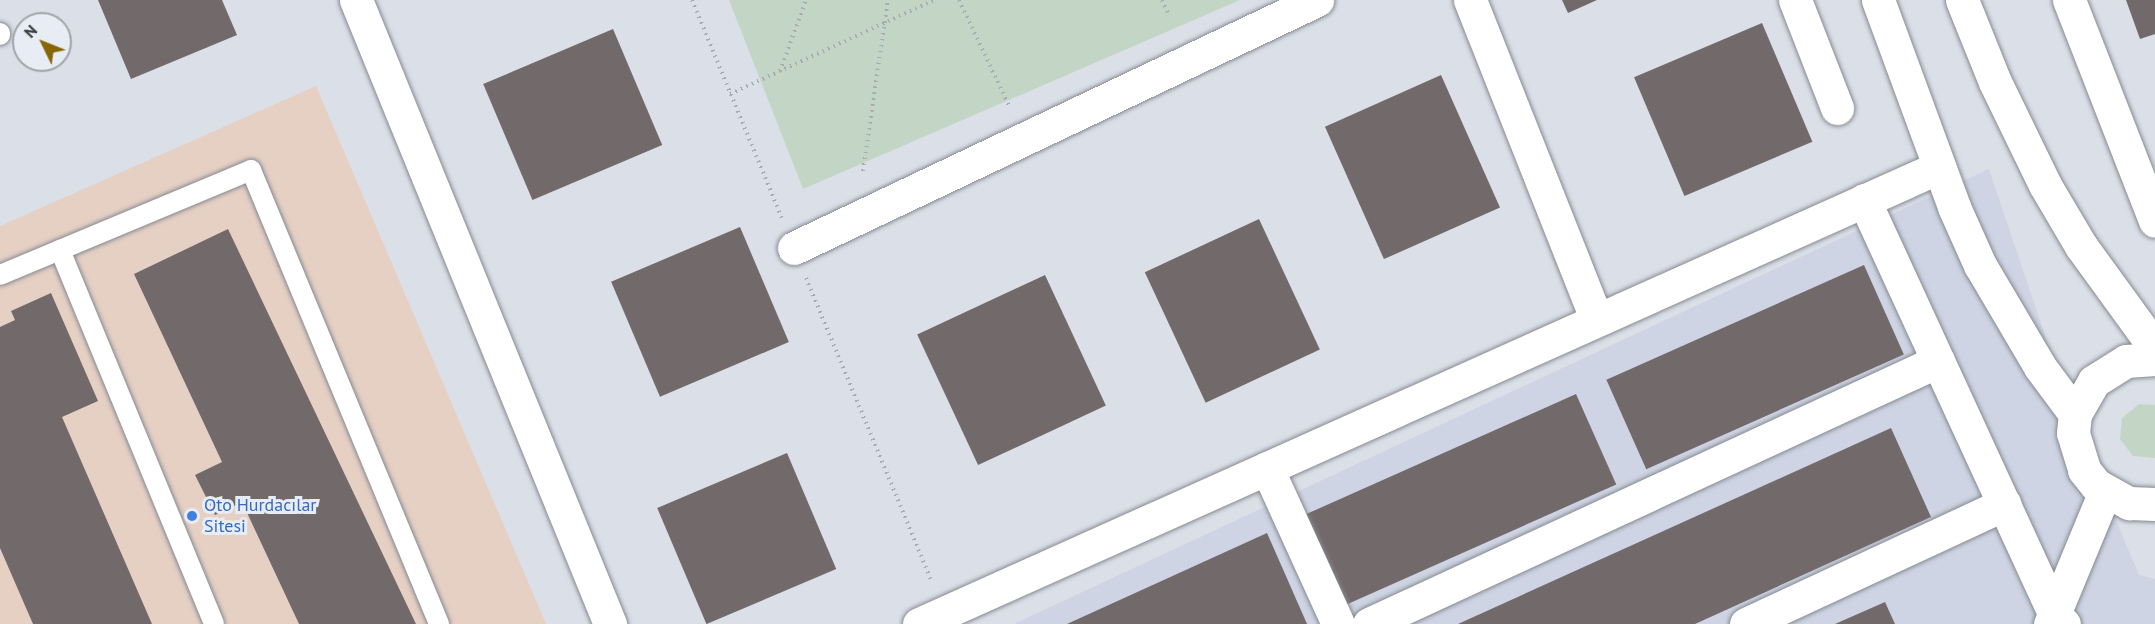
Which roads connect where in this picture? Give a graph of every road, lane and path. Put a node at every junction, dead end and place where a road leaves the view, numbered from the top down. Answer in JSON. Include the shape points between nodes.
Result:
{"nodes":[{"id":1,"x":356,"y":0,"type":"edge"},
{"id":2,"x":692,"y":0,"type":"edge"},
{"id":3,"x":806,"y":0,"type":"edge"},
{"id":4,"x":888,"y":0,"type":"edge"},
{"id":5,"x":933,"y":0,"type":"edge"},
{"id":6,"x":959,"y":0,"type":"edge"},
{"id":7,"x":1162,"y":0,"type":"edge"},
{"id":8,"x":1317,"y":0,"type":"edge"},
{"id":9,"x":1470,"y":0,"type":"edge"},
{"id":10,"x":1795,"y":0,"type":"edge"},
{"id":11,"x":1878,"y":0,"type":"edge"},
{"id":12,"x":1962,"y":0,"type":"edge"},
{"id":13,"x":2068,"y":0,"type":"edge"},
{"id":14,"x":1169,"y":15,"type":"dead end"},
{"id":15,"x":885,"y":22,"type":"junction"},
{"id":16,"x":780,"y":71,"type":"junction"},
{"id":17,"x":730,"y":94,"type":"junction"},
{"id":18,"x":1837,"y":108,"type":"dead end"},
{"id":19,"x":1024,"y":138,"type":"junction"},
{"id":20,"x":1939,"y":166,"type":"junction"},
{"id":21,"x":863,"y":171,"type":"dead end"},
{"id":22,"x":1864,"y":200,"type":"junction"},
{"id":23,"x":2155,"y":221,"type":"edge"},
{"id":24,"x":794,"y":248,"type":"junction"},
{"id":25,"x":60,"y":250,"type":"junction"},
{"id":26,"x":0,"y":275,"type":"edge"},
{"id":27,"x":1597,"y":320,"type":"junction"},
{"id":28,"x":2155,"y":348,"type":"edge"},
{"id":29,"x":2155,"y":359,"type":"edge"},
{"id":30,"x":1938,"y":361,"type":"junction"},
{"id":31,"x":2075,"y":414,"type":"junction"},
{"id":32,"x":1267,"y":468,"type":"junction"},
{"id":33,"x":2105,"y":491,"type":"junction"},
{"id":34,"x":2004,"y":504,"type":"junction"},
{"id":35,"x":2153,"y":505,"type":"edge"},
{"id":36,"x":932,"y":618,"type":"edge"},
{"id":37,"x":2056,"y":621,"type":"edge"},
{"id":38,"x":214,"y":624,"type":"edge"},
{"id":39,"x":439,"y":624,"type":"edge"},
{"id":40,"x":610,"y":624,"type":"edge"},
{"id":41,"x":1338,"y":624,"type":"edge"},
{"id":42,"x":1370,"y":624,"type":"edge"},
{"id":43,"x":1746,"y":624,"type":"edge"}],
"edges":[{"from":1,"to":40,"type":"street"},
{"from":2,"to":17,"type":"path"},
{"from":3,"to":16,"type":"path"},
{"from":4,"to":15,"type":"path"},
{"from":5,"to":15,"type":"path"},
{"from":6,"to":19,"type":"path"},
{"from":7,"to":14,"type":"path"},
{"from":8,"to":19,"type":"street"},
{"from":9,"to":27,"type":"street"},
{"from":10,"to":18,"type":"street"},
{"from":11,"to":20,"type":"street"},
{"from":12,"to":28,"type":"street","via":[[1995,82],[2045,185],[2081,246]]},
{"from":13,"to":23,"type":"street"},
{"from":15,"to":16,"type":"path"},
{"from":15,"to":21,"type":"path"},
{"from":16,"to":17,"type":"path"},
{"from":17,"to":24,"type":"path"},
{"from":19,"to":24,"type":"street"},
{"from":20,"to":22,"type":"street"},
{"from":20,"to":31,"type":"street","via":[[1962,226],[2008,317]]},
{"from":22,"to":27,"type":"street"},
{"from":22,"to":30,"type":"street"},
{"from":24,"to":36,"type":"path"},
{"from":25,"to":26,"type":"lane"},
{"from":25,"to":38,"type":"lane"},
{"from":25,"to":39,"type":"lane","via":[[251,170]]},
{"from":27,"to":32,"type":"street"},
{"from":29,"to":31,"type":"street","via":[[2126,361],[2109,369],[2094,381]]},
{"from":30,"to":34,"type":"street"},
{"from":30,"to":42,"type":"street"},
{"from":31,"to":33,"type":"street","via":[[2076,452],[2084,470]]},
{"from":32,"to":36,"type":"street"},
{"from":32,"to":41,"type":"street"},
{"from":33,"to":35,"type":"street","via":[[2129,503]]},
{"from":33,"to":37,"type":"street"},
{"from":34,"to":37,"type":"street"},
{"from":34,"to":43,"type":"street"}]}
